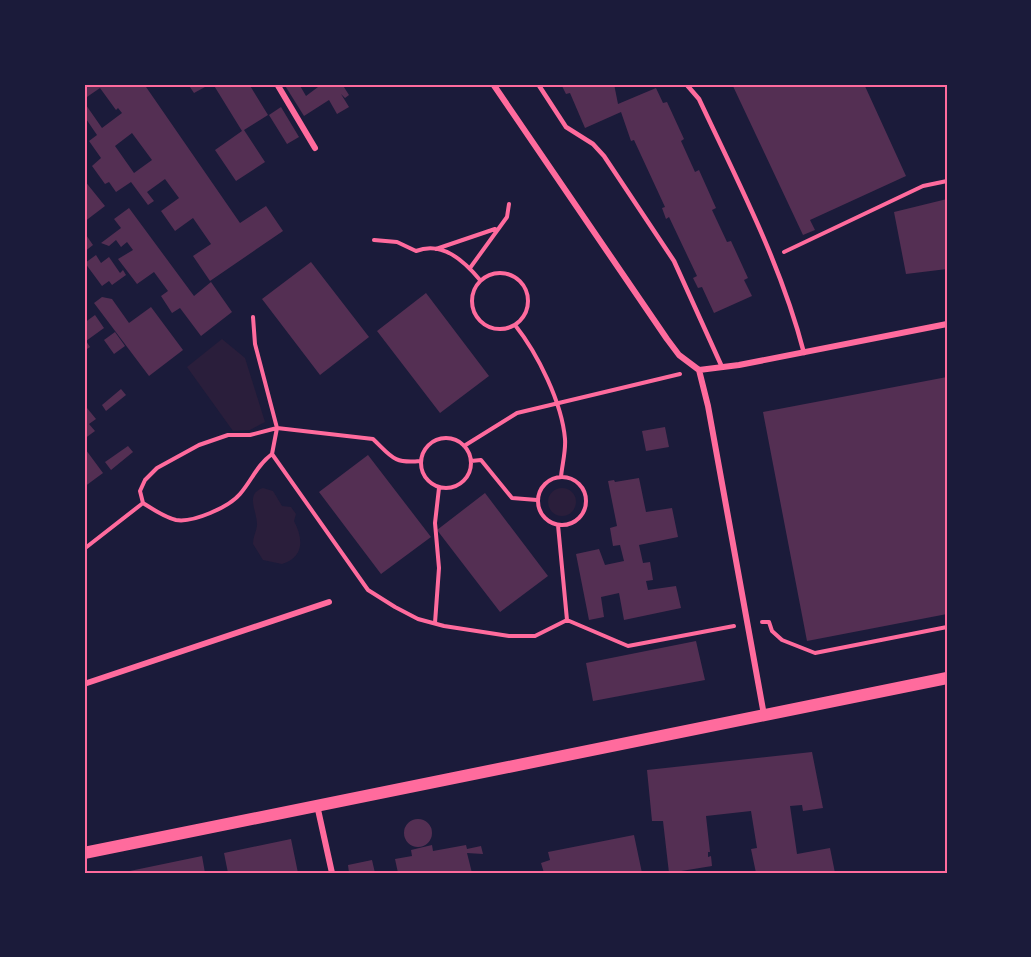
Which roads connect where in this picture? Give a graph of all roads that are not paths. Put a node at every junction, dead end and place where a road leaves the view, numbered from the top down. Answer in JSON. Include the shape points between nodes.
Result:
{"nodes":[{"id":1,"x":277,"y":84,"type":"edge"},
{"id":2,"x":493,"y":84,"type":"edge"},
{"id":3,"x":538,"y":84,"type":"edge"},
{"id":4,"x":686,"y":84,"type":"edge"},
{"id":5,"x":315,"y":148,"type":"dead end"},
{"id":6,"x":947,"y":324,"type":"edge"},
{"id":7,"x":804,"y":353,"type":"junction"},
{"id":8,"x":722,"y":367,"type":"junction"},
{"id":9,"x":699,"y":370,"type":"junction"},
{"id":10,"x":329,"y":602,"type":"dead end"},
{"id":11,"x":947,"y":678,"type":"edge"},
{"id":12,"x":84,"y":684,"type":"edge"},
{"id":13,"x":764,"y":715,"type":"junction"},
{"id":14,"x":317,"y":805,"type":"junction"},
{"id":15,"x":84,"y":853,"type":"edge"},
{"id":16,"x":333,"y":873,"type":"edge"}],
"edges":[{"from":1,"to":5,"type":"street"},
{"from":2,"to":9,"type":"street","via":[[666,339]]},
{"from":3,"to":8,"type":"lane","via":[[566,127],[604,156],[674,261]]},
{"from":4,"to":7,"type":"lane","via":[[699,99],[773,258],[792,306]]},
{"from":6,"to":7,"type":"street"},
{"from":7,"to":8,"type":"street"},
{"from":8,"to":9,"type":"street"},
{"from":9,"to":13,"type":"street"},
{"from":10,"to":12,"type":"street"},
{"from":11,"to":13,"type":"main road"},
{"from":13,"to":14,"type":"main road"},
{"from":14,"to":15,"type":"main road"},
{"from":14,"to":16,"type":"street"}]}
